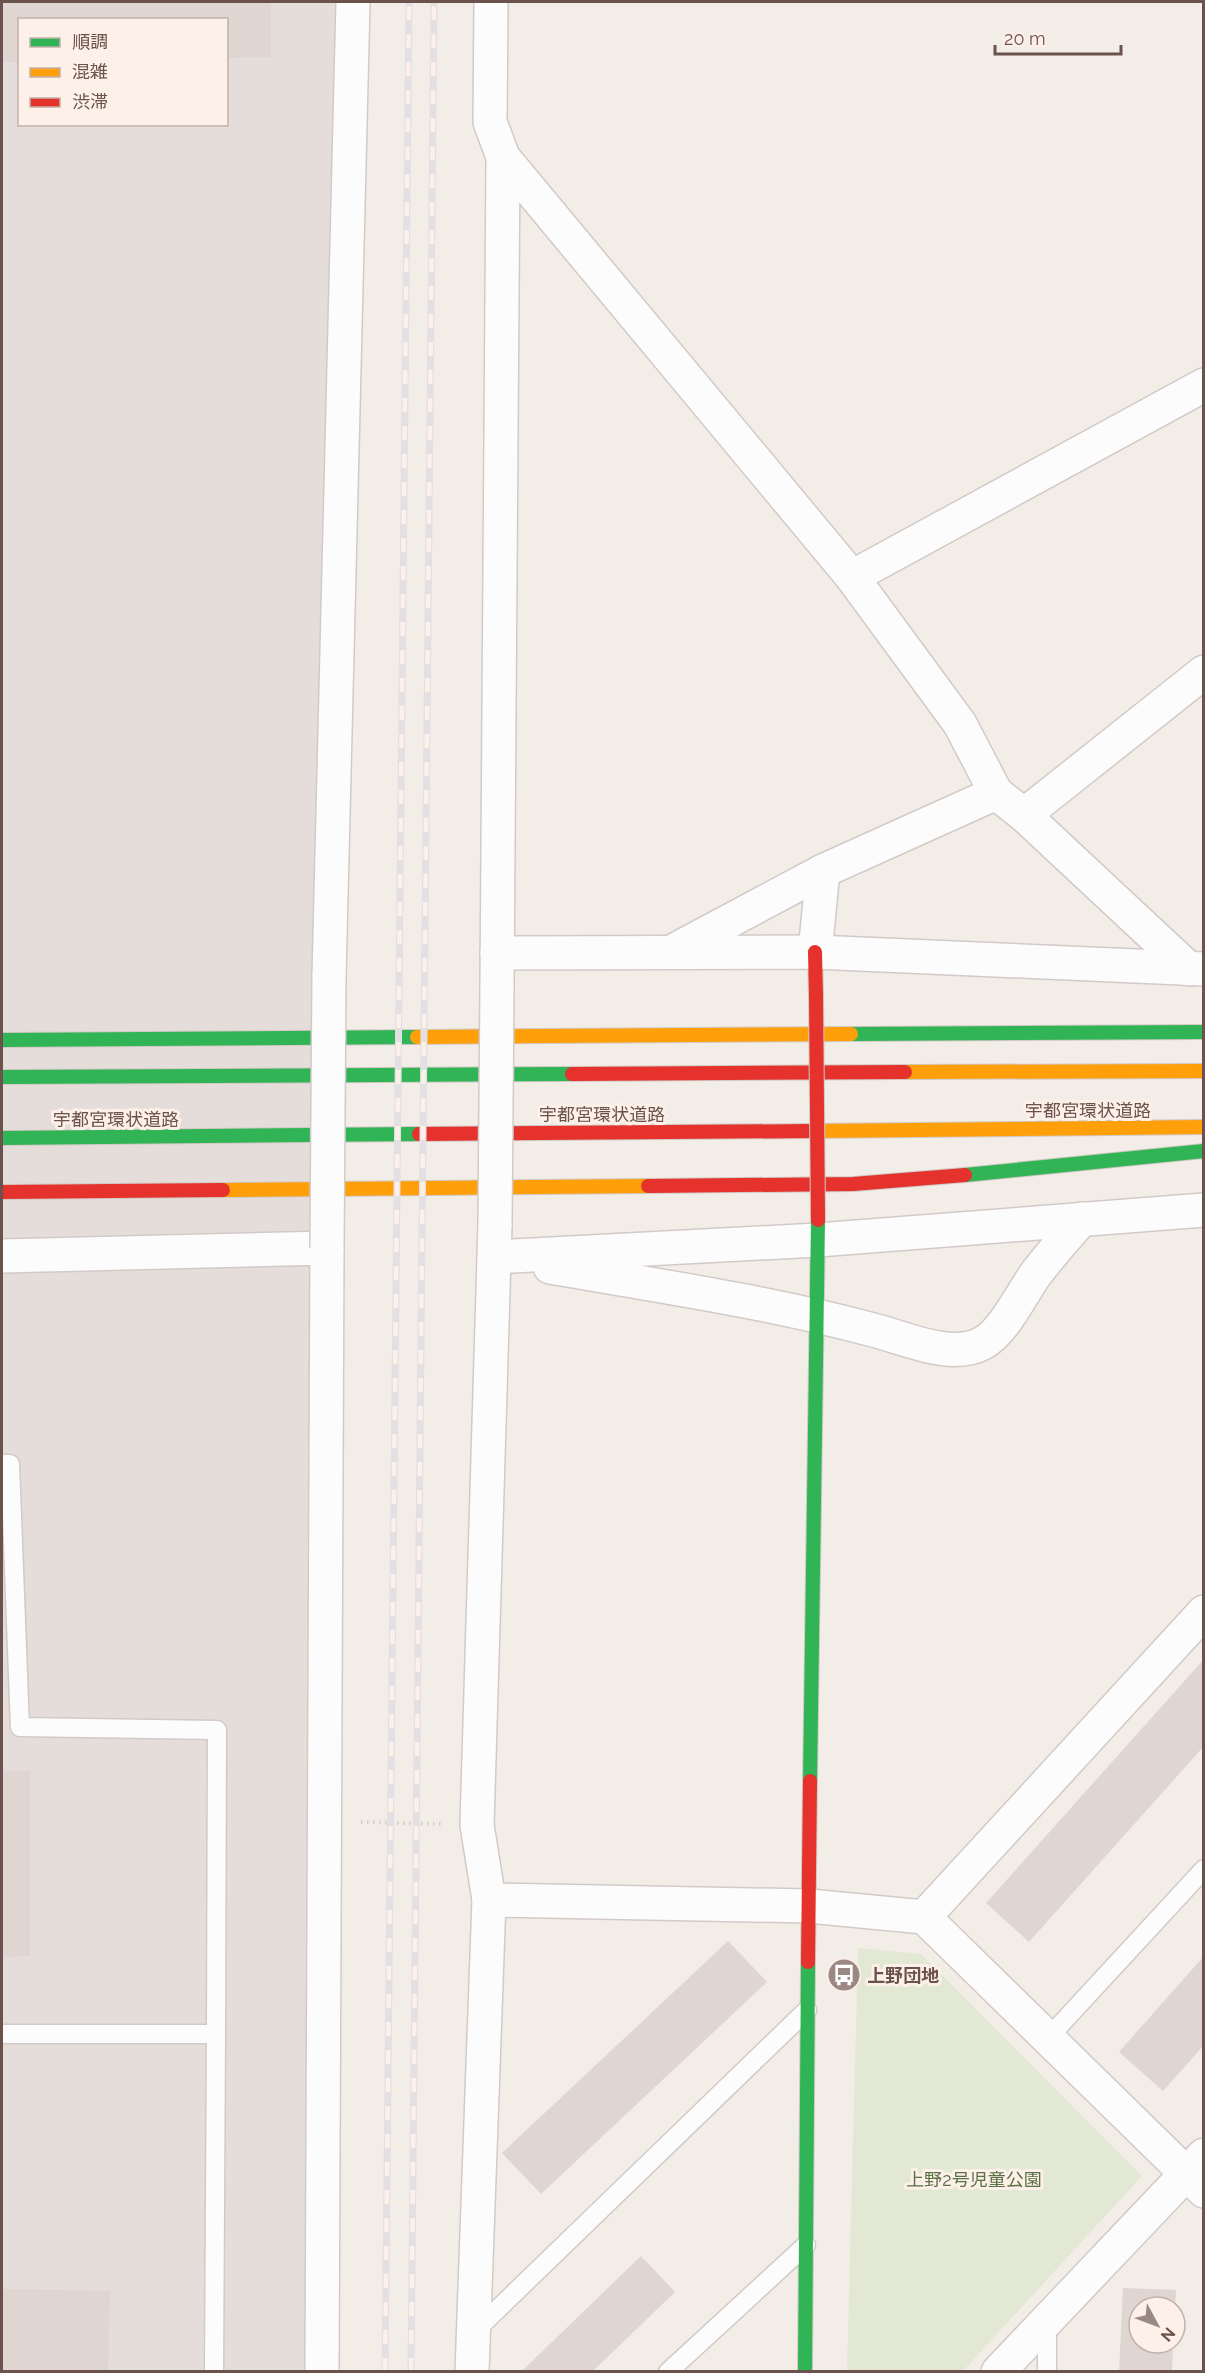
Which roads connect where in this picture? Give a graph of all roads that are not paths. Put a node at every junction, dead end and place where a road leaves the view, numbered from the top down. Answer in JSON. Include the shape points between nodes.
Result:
{"nodes":[{"id":1,"x":353,"y":2,"type":"edge"},
{"id":2,"x":491,"y":16,"type":"edge"},
{"id":3,"x":503,"y":157,"type":"junction"},
{"id":4,"x":1203,"y":385,"type":"edge"},
{"id":5,"x":852,"y":577,"type":"junction"},
{"id":6,"x":1203,"y":672,"type":"edge"},
{"id":7,"x":996,"y":793,"type":"junction"},
{"id":8,"x":1024,"y":815,"type":"junction"},
{"id":9,"x":823,"y":871,"type":"junction"},
{"id":10,"x":815,"y":952,"type":"junction"},
{"id":11,"x":497,"y":953,"type":"junction"},
{"id":12,"x":671,"y":953,"type":"junction"},
{"id":13,"x":1196,"y":969,"type":"edge"},
{"id":14,"x":1203,"y":1032,"type":"edge"},
{"id":15,"x":2,"y":1040,"type":"edge"},
{"id":16,"x":1203,"y":1071,"type":"edge"},
{"id":17,"x":2,"y":1077,"type":"edge"},
{"id":18,"x":1203,"y":1127,"type":"edge"},
{"id":19,"x":2,"y":1137,"type":"edge"},
{"id":20,"x":1203,"y":1151,"type":"edge"},
{"id":21,"x":2,"y":1192,"type":"edge"},
{"id":22,"x":1203,"y":1210,"type":"edge"},
{"id":23,"x":1082,"y":1219,"type":"junction"},
{"id":24,"x":818,"y":1230,"type":"junction"},
{"id":25,"x":327,"y":1248,"type":"junction"},
{"id":26,"x":2,"y":1256,"type":"edge"},
{"id":27,"x":495,"y":1257,"type":"junction"},
{"id":28,"x":817,"y":1314,"type":"junction"},
{"id":29,"x":2,"y":1464,"type":"edge"},
{"id":30,"x":1203,"y":1612,"type":"edge"},
{"id":31,"x":1203,"y":1869,"type":"edge"},
{"id":32,"x":489,"y":1900,"type":"junction"},
{"id":33,"x":809,"y":1906,"type":"junction"},
{"id":34,"x":924,"y":1917,"type":"junction"},
{"id":35,"x":807,"y":2010,"type":"junction"},
{"id":36,"x":2,"y":2034,"type":"edge"},
{"id":37,"x":216,"y":2034,"type":"junction"},
{"id":38,"x":1048,"y":2038,"type":"junction"},
{"id":39,"x":1197,"y":2173,"type":"edge"},
{"id":40,"x":806,"y":2245,"type":"junction"},
{"id":41,"x":1047,"y":2320,"type":"junction"},
{"id":42,"x":473,"y":2333,"type":"junction"},
{"id":43,"x":214,"y":2372,"type":"edge"},
{"id":44,"x":321,"y":2372,"type":"edge"},
{"id":45,"x":472,"y":2372,"type":"edge"},
{"id":46,"x":668,"y":2372,"type":"edge"},
{"id":47,"x":805,"y":2372,"type":"edge"},
{"id":48,"x":998,"y":2372,"type":"edge"},
{"id":49,"x":1047,"y":2372,"type":"edge"}],
"edges":[{"from":1,"to":25,"type":"street","bridge":true,"via":[[329,977]]},
{"from":2,"to":3,"type":"street","via":[[490,122]]},
{"from":3,"to":5,"type":"street"},
{"from":3,"to":11,"type":"street"},
{"from":4,"to":5,"type":"street"},
{"from":5,"to":7,"type":"street","via":[[960,724]]},
{"from":6,"to":8,"type":"street"},
{"from":7,"to":8,"type":"street"},
{"from":7,"to":9,"type":"street"},
{"from":8,"to":13,"type":"street"},
{"from":9,"to":10,"type":"street"},
{"from":9,"to":12,"type":"street"},
{"from":10,"to":12,"type":"street"},
{"from":10,"to":13,"type":"street"},
{"from":10,"to":24,"type":"main road","bridge":true},
{"from":11,"to":12,"type":"street"},
{"from":11,"to":27,"type":"street","bridge":true},
{"from":14,"to":15,"type":"main road"},
{"from":16,"to":17,"type":"main road"},
{"from":18,"to":19,"type":"main road","name":"宇都宮環状道路"},
{"from":20,"to":21,"type":"main road","via":[[853,1184]]},
{"from":22,"to":23,"type":"street"},
{"from":23,"to":24,"type":"street"},
{"from":23,"to":28,"type":"street","via":[[1043,1265],[1000,1327],[982,1343],[960,1350],[935,1347]]},
{"from":24,"to":27,"type":"street"},
{"from":24,"to":28,"type":"main road"},
{"from":25,"to":26,"type":"street"},
{"from":25,"to":44,"type":"street"},
{"from":27,"to":28,"type":"street"},
{"from":27,"to":32,"type":"street","via":[[477,1825]]},
{"from":28,"to":33,"type":"main road"},
{"from":29,"to":37,"type":"lane","via":[[10,1464],[20,1727],[217,1730]]},
{"from":30,"to":34,"type":"street"},
{"from":31,"to":38,"type":"lane"},
{"from":32,"to":33,"type":"street"},
{"from":32,"to":42,"type":"street"},
{"from":33,"to":34,"type":"street"},
{"from":33,"to":35,"type":"main road"},
{"from":34,"to":38,"type":"street"},
{"from":35,"to":40,"type":"main road"},
{"from":35,"to":42,"type":"lane"},
{"from":36,"to":37,"type":"lane"},
{"from":37,"to":43,"type":"lane"},
{"from":38,"to":39,"type":"street"},
{"from":39,"to":41,"type":"street"},
{"from":40,"to":46,"type":"lane"},
{"from":40,"to":47,"type":"main road"},
{"from":41,"to":48,"type":"street"},
{"from":41,"to":49,"type":"lane"},
{"from":42,"to":45,"type":"street"}]}
